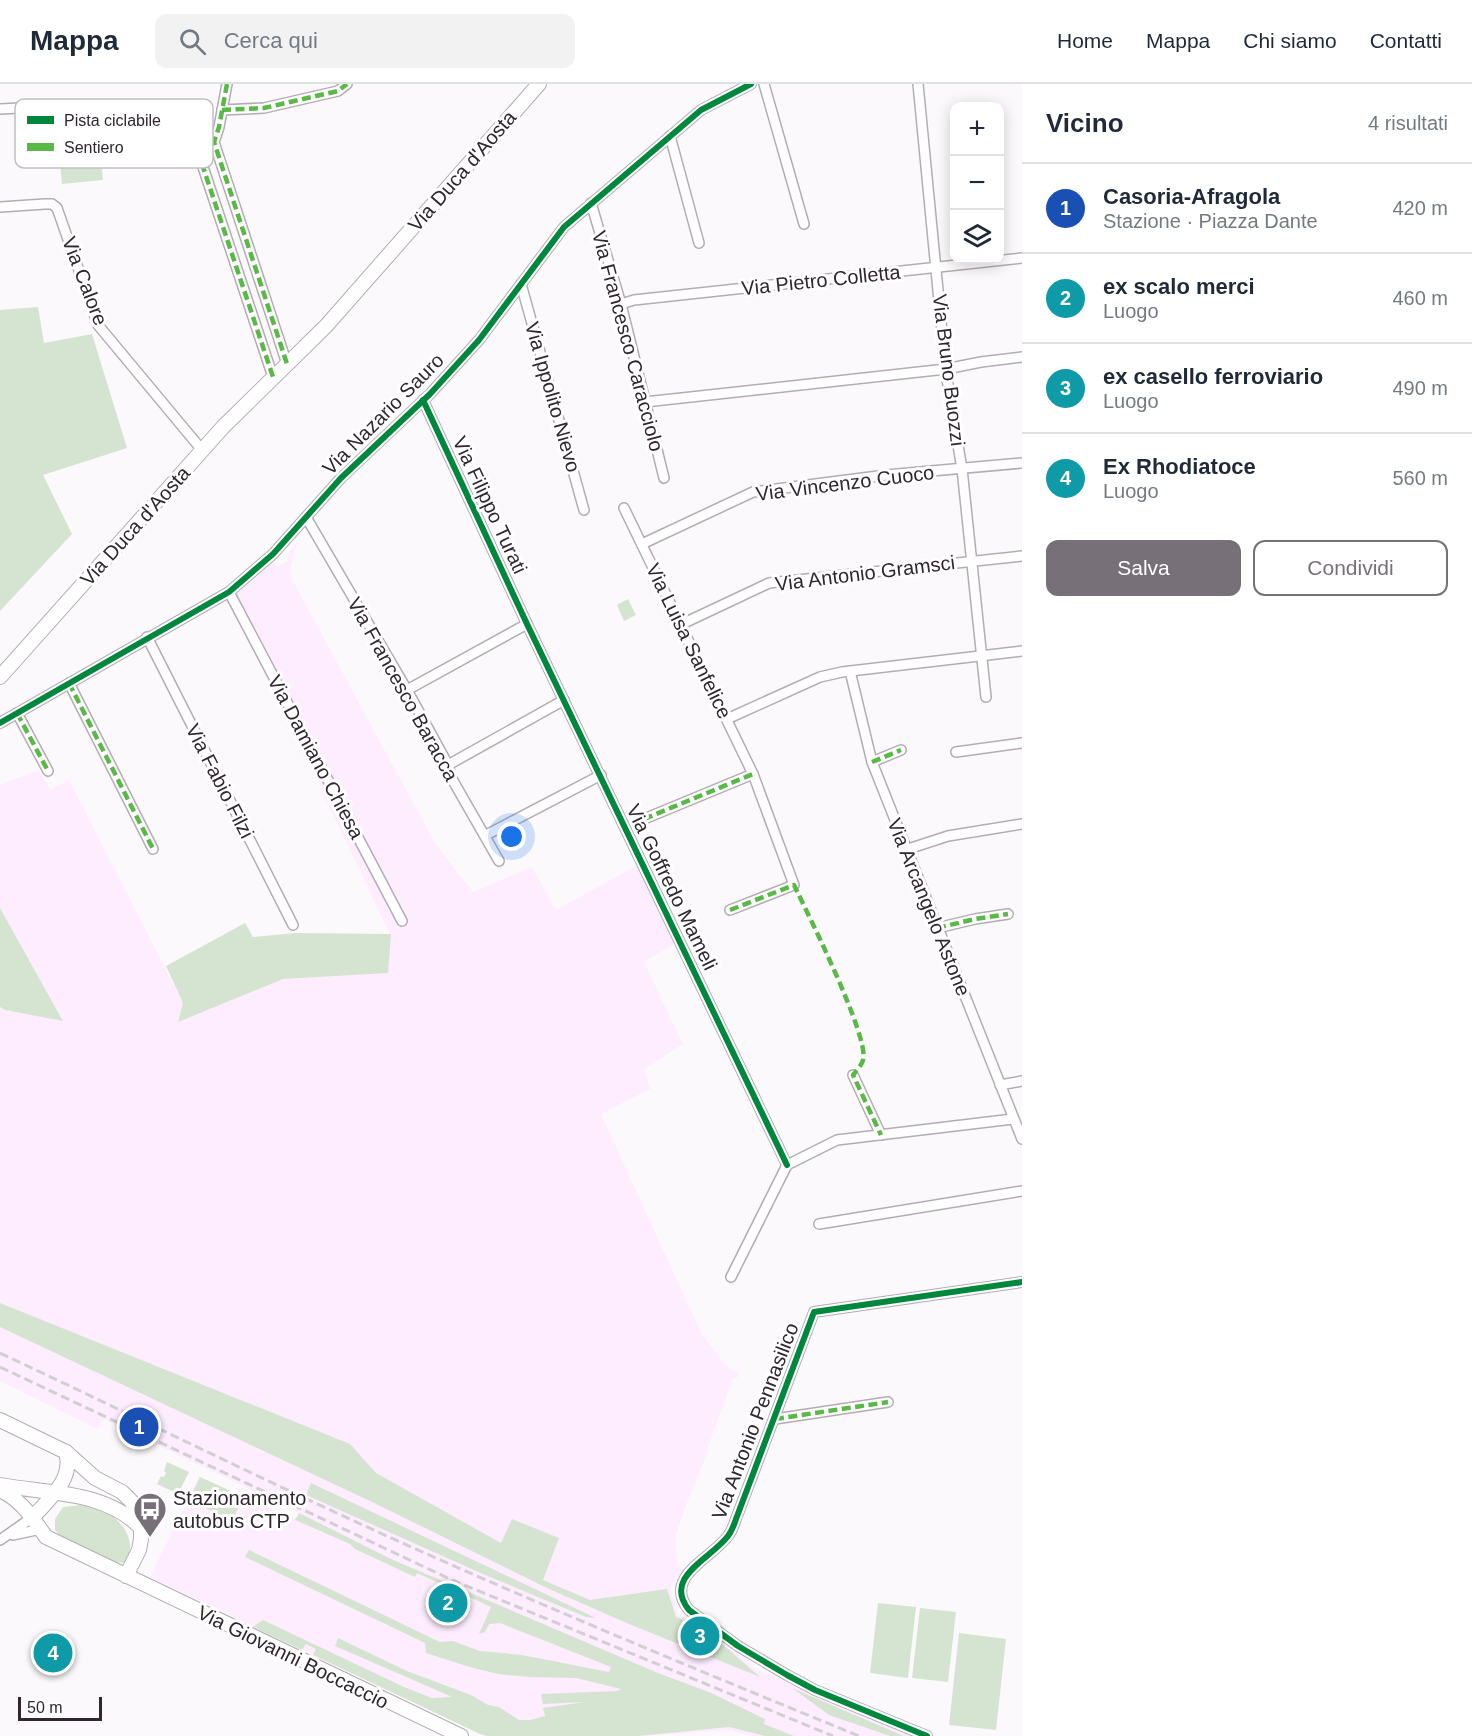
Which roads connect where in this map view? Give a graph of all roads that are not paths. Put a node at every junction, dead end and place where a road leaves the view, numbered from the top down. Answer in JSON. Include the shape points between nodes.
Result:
{"nodes":[{"id":1,"x":227,"y":84,"type":"edge"},
{"id":2,"x":347,"y":84,"type":"edge"},
{"id":3,"x":539,"y":84,"type":"edge"},
{"id":4,"x":751,"y":84,"type":"edge"},
{"id":5,"x":764,"y":84,"type":"edge"},
{"id":6,"x":918,"y":84,"type":"edge"},
{"id":7,"x":15,"y":108,"type":"edge"},
{"id":8,"x":0,"y":109,"type":"edge"},
{"id":9,"x":222,"y":110,"type":"junction"},
{"id":10,"x":670,"y":136,"type":"junction"},
{"id":11,"x":214,"y":142,"type":"joint"},
{"id":12,"x":203,"y":168,"type":"edge"},
{"id":13,"x":591,"y":203,"type":"junction"},
{"id":14,"x":0,"y":207,"type":"edge"},
{"id":15,"x":804,"y":224,"type":"dead end"},
{"id":16,"x":699,"y":243,"type":"dead end"},
{"id":17,"x":1022,"y":258,"type":"edge"},
{"id":18,"x":936,"y":268,"type":"junction"},
{"id":19,"x":521,"y":284,"type":"junction"},
{"id":20,"x":621,"y":304,"type":"junction"},
{"id":21,"x":1022,"y":357,"type":"edge"},
{"id":22,"x":287,"y":364,"type":"junction"},
{"id":23,"x":946,"y":369,"type":"junction"},
{"id":24,"x":273,"y":377,"type":"junction"},
{"id":25,"x":423,"y":400,"type":"junction"},
{"id":26,"x":645,"y":402,"type":"junction"},
{"id":27,"x":202,"y":450,"type":"junction"},
{"id":28,"x":1022,"y":463,"type":"edge"},
{"id":29,"x":962,"y":468,"type":"junction"},
{"id":30,"x":664,"y":478,"type":"dead end"},
{"id":31,"x":624,"y":508,"type":"dead end"},
{"id":32,"x":584,"y":510,"type":"dead end"},
{"id":33,"x":306,"y":517,"type":"junction"},
{"id":34,"x":642,"y":544,"type":"junction"},
{"id":35,"x":1022,"y":556,"type":"edge"},
{"id":36,"x":972,"y":561,"type":"junction"},
{"id":37,"x":228,"y":592,"type":"junction"},
{"id":38,"x":527,"y":624,"type":"junction"},
{"id":39,"x":682,"y":624,"type":"junction"},
{"id":40,"x":147,"y":637,"type":"junction"},
{"id":41,"x":1022,"y":651,"type":"edge"},
{"id":42,"x":983,"y":655,"type":"junction"},
{"id":43,"x":850,"y":671,"type":"junction"},
{"id":44,"x":0,"y":677,"type":"edge"},
{"id":45,"x":69,"y":683,"type":"junction"},
{"id":46,"x":407,"y":690,"type":"junction"},
{"id":47,"x":987,"y":697,"type":"dead end"},
{"id":48,"x":564,"y":700,"type":"junction"},
{"id":49,"x":17,"y":713,"type":"junction"},
{"id":50,"x":727,"y":718,"type":"junction"},
{"id":51,"x":0,"y":723,"type":"edge"},
{"id":52,"x":1022,"y":743,"type":"edge"},
{"id":53,"x":901,"y":750,"type":"dead end"},
{"id":54,"x":956,"y":752,"type":"dead end"},
{"id":55,"x":872,"y":762,"type":"junction"},
{"id":56,"x":448,"y":765,"type":"junction"},
{"id":57,"x":48,"y":771,"type":"dead end"},
{"id":58,"x":753,"y":774,"type":"junction"},
{"id":59,"x":601,"y":776,"type":"junction"},
{"id":60,"x":644,"y":819,"type":"dead end"},
{"id":61,"x":1022,"y":824,"type":"edge"},
{"id":62,"x":486,"y":835,"type":"junction"},
{"id":63,"x":153,"y":849,"type":"dead end"},
{"id":64,"x":905,"y":850,"type":"junction"},
{"id":65,"x":499,"y":861,"type":"dead end"},
{"id":66,"x":730,"y":910,"type":"dead end"},
{"id":67,"x":1008,"y":914,"type":"dead end"},
{"id":68,"x":402,"y":921,"type":"dead end"},
{"id":69,"x":293,"y":925,"type":"dead end"},
{"id":70,"x":937,"y":928,"type":"junction"},
{"id":71,"x":853,"y":1075,"type":"dead end"},
{"id":72,"x":1022,"y":1081,"type":"edge"},
{"id":73,"x":1000,"y":1085,"type":"junction"},
{"id":74,"x":1013,"y":1119,"type":"junction"},
{"id":75,"x":881,"y":1135,"type":"junction"},
{"id":76,"x":1022,"y":1139,"type":"edge"},
{"id":77,"x":787,"y":1165,"type":"junction"},
{"id":78,"x":1022,"y":1191,"type":"edge"},
{"id":79,"x":819,"y":1224,"type":"dead end"},
{"id":80,"x":731,"y":1277,"type":"dead end"},
{"id":81,"x":1022,"y":1282,"type":"edge"},
{"id":82,"x":888,"y":1402,"type":"dead end"},
{"id":83,"x":775,"y":1419,"type":"junction"},
{"id":84,"x":0,"y":1420,"type":"edge"},
{"id":85,"x":66,"y":1452,"type":"junction"},
{"id":86,"x":0,"y":1485,"type":"edge"},
{"id":87,"x":0,"y":1490,"type":"edge"},
{"id":88,"x":55,"y":1493,"type":"junction"},
{"id":89,"x":37,"y":1523,"type":"junction"},
{"id":90,"x":141,"y":1528,"type":"junction"},
{"id":91,"x":4,"y":1538,"type":"edge"},
{"id":92,"x":126,"y":1576,"type":"junction"},
{"id":93,"x":461,"y":1736,"type":"edge"},
{"id":94,"x":927,"y":1736,"type":"edge"}],
"edges":[{"from":1,"to":9,"type":"street"},
{"from":2,"to":9,"type":"street","via":[[339,91],[264,108]]},
{"from":3,"to":22,"type":"street","name":"Via Duca d'Aosta","via":[[326,326]]},
{"from":4,"to":10,"type":"street","name":"Via Nazario Sauro","via":[[701,110]]},
{"from":5,"to":15,"type":"street"},
{"from":6,"to":18,"type":"street","name":"Via Bruno Buozzi"},
{"from":7,"to":8,"type":"street"},
{"from":9,"to":11,"type":"street"},
{"from":10,"to":13,"type":"street","name":"Via Nazario Sauro"},
{"from":10,"to":16,"type":"street"},
{"from":11,"to":22,"type":"street"},
{"from":12,"to":24,"type":"street"},
{"from":13,"to":19,"type":"street","name":"Via Nazario Sauro","via":[[564,227]]},
{"from":13,"to":20,"type":"street","name":"Via Francesco Caracciolo"},
{"from":14,"to":27,"type":"street","name":"Via Calore","via":[[52,204],[57,208],[98,325]]},
{"from":17,"to":18,"type":"street","name":"Via Pietro Colletta"},
{"from":18,"to":20,"type":"street","name":"Via Pietro Colletta"},
{"from":18,"to":23,"type":"street","name":"Via Bruno Buozzi"},
{"from":19,"to":25,"type":"street","name":"Via Nazario Sauro","via":[[479,340]]},
{"from":19,"to":32,"type":"street","name":"Via Ippolito Nievo"},
{"from":20,"to":26,"type":"street","name":"Via Francesco Caracciolo"},
{"from":21,"to":23,"type":"street"},
{"from":22,"to":24,"type":"street","name":"Via Duca d'Aosta"},
{"from":23,"to":26,"type":"street"},
{"from":23,"to":29,"type":"street","name":"Via Bruno Buozzi"},
{"from":24,"to":27,"type":"street","name":"Via Duca d'Aosta"},
{"from":25,"to":33,"type":"street","name":"Via Nazario Sauro"},
{"from":25,"to":38,"type":"street","name":"Via Filippo Turati"},
{"from":26,"to":30,"type":"street","name":"Via Francesco Caracciolo"},
{"from":27,"to":44,"type":"street","name":"Via Duca d'Aosta"},
{"from":28,"to":29,"type":"street","name":"Via Vincenzo Cuoco"},
{"from":29,"to":34,"type":"street","name":"Via Vincenzo Cuoco","via":[[753,492]]},
{"from":29,"to":36,"type":"street","name":"Via Bruno Buozzi"},
{"from":31,"to":34,"type":"street","name":"Via Luisa Sanfelice"},
{"from":33,"to":37,"type":"street","name":"Via Nazario Sauro","via":[[273,554]]},
{"from":33,"to":46,"type":"street","name":"Via Francesco Baracca"},
{"from":34,"to":39,"type":"street","name":"Via Luisa Sanfelice"},
{"from":35,"to":36,"type":"street","name":"Via Antonio Gramsci"},
{"from":36,"to":39,"type":"street","name":"Via Antonio Gramsci","via":[[769,583]]},
{"from":36,"to":42,"type":"street","name":"Via Bruno Buozzi"},
{"from":37,"to":40,"type":"street","name":"Via Nazario Sauro"},
{"from":37,"to":68,"type":"street","name":"Via Damiano Chiesa"},
{"from":38,"to":46,"type":"street"},
{"from":38,"to":48,"type":"street","name":"Via Goffredo Mameli"},
{"from":39,"to":50,"type":"street","name":"Via Luisa Sanfelice"},
{"from":40,"to":45,"type":"street","name":"Via Nazario Sauro"},
{"from":40,"to":69,"type":"street","name":"Via Fabio Filzi"},
{"from":41,"to":42,"type":"street"},
{"from":42,"to":43,"type":"street"},
{"from":42,"to":47,"type":"street","name":"Via Bruno Buozzi"},
{"from":43,"to":50,"type":"street","via":[[820,677]]},
{"from":43,"to":55,"type":"street","name":"Via Arcangelo Astone"},
{"from":45,"to":49,"type":"street","name":"Via Nazario Sauro"},
{"from":45,"to":63,"type":"street"},
{"from":46,"to":56,"type":"street","name":"Via Francesco Baracca"},
{"from":48,"to":56,"type":"street"},
{"from":48,"to":59,"type":"street","name":"Via Goffredo Mameli"},
{"from":49,"to":51,"type":"street","name":"Via Nazario Sauro"},
{"from":49,"to":57,"type":"street"},
{"from":50,"to":58,"type":"street","name":"Via Luisa Sanfelice"},
{"from":52,"to":54,"type":"street"},
{"from":53,"to":55,"type":"street"},
{"from":55,"to":64,"type":"street","name":"Via Arcangelo Astone"},
{"from":56,"to":62,"type":"street","name":"Via Francesco Baracca","via":[[452,779]]},
{"from":58,"to":60,"type":"street"},
{"from":58,"to":66,"type":"street","name":"Via Luisa Sanfelice","via":[[794,885]]},
{"from":59,"to":62,"type":"street"},
{"from":59,"to":77,"type":"street","name":"Via Goffredo Mameli"},
{"from":61,"to":64,"type":"street","via":[[948,836]]},
{"from":62,"to":65,"type":"street","name":"Via Francesco Baracca"},
{"from":64,"to":70,"type":"street","name":"Via Arcangelo Astone"},
{"from":67,"to":70,"type":"street"},
{"from":70,"to":73,"type":"street","name":"Via Arcangelo Astone"},
{"from":71,"to":75,"type":"street"},
{"from":72,"to":73,"type":"street"},
{"from":73,"to":74,"type":"street","name":"Via Arcangelo Astone"},
{"from":74,"to":75,"type":"street"},
{"from":74,"to":76,"type":"street","name":"Via Arcangelo Astone"},
{"from":75,"to":77,"type":"street","via":[[837,1140]]},
{"from":77,"to":80,"type":"street"},
{"from":78,"to":79,"type":"street"},
{"from":81,"to":83,"type":"street","name":"Via Antonio Pennasilico","via":[[814,1312]]},
{"from":82,"to":83,"type":"street"},
{"from":83,"to":94,"type":"street","name":"Via Antonio Pennasilico","via":[[728,1536],[684,1578],[680,1590],[683,1602],[738,1646],[787,1675]]},
{"from":84,"to":85,"type":"street"},
{"from":85,"to":88,"type":"street","via":[[67,1474]]},
{"from":85,"to":90,"type":"street","via":[[95,1478],[127,1496],[135,1506]]},
{"from":86,"to":88,"type":"street"},
{"from":87,"to":89,"type":"street","name":"Via Giovanni Boccaccio"},
{"from":88,"to":89,"type":"street"},
{"from":88,"to":90,"type":"street","via":[[100,1502]]},
{"from":89,"to":91,"type":"street"},
{"from":89,"to":91,"type":"street"},
{"from":89,"to":92,"type":"street","name":"Via Giovanni Boccaccio","via":[[46,1537]]},
{"from":90,"to":92,"type":"street","via":[[139,1550]]},
{"from":92,"to":93,"type":"street","name":"Via Giovanni Boccaccio"}]}
